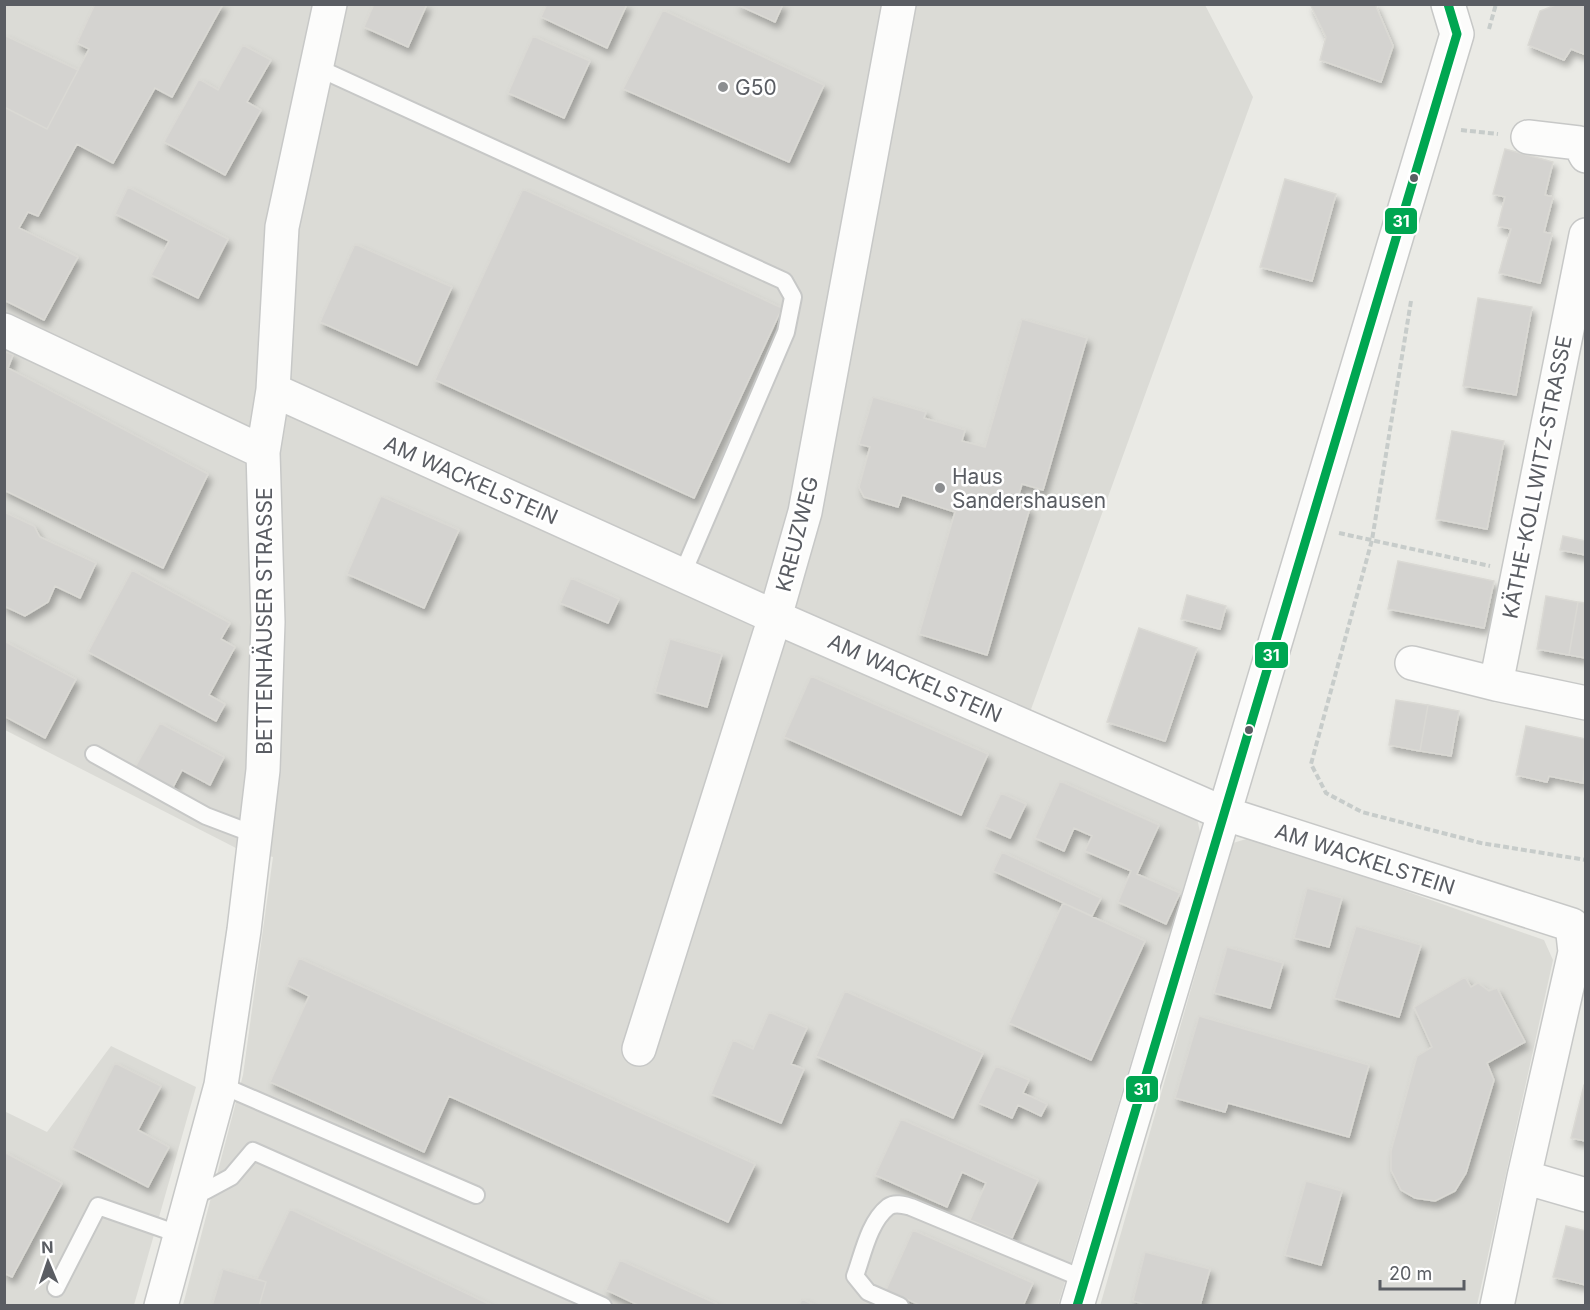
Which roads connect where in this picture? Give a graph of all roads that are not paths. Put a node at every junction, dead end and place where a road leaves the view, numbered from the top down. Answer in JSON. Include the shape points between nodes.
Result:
{"nodes":[{"id":1,"x":330,"y":4,"type":"edge"},
{"id":2,"x":899,"y":4,"type":"edge"},
{"id":3,"x":1448,"y":4,"type":"edge"},
{"id":4,"x":316,"y":67,"type":"junction"},
{"id":5,"x":1528,"y":137,"type":"road end"},
{"id":6,"x":1586,"y":156,"type":"edge"},
{"id":7,"x":1586,"y":235,"type":"edge"},
{"id":8,"x":4,"y":330,"type":"edge"},
{"id":9,"x":273,"y":390,"type":"junction"},
{"id":10,"x":263,"y":452,"type":"junction"},
{"id":11,"x":682,"y":575,"type":"junction"},
{"id":12,"x":776,"y":617,"type":"junction"},
{"id":13,"x":1412,"y":663,"type":"dead end"},
{"id":14,"x":1496,"y":684,"type":"junction"},
{"id":15,"x":1586,"y":703,"type":"edge"},
{"id":16,"x":94,"y":754,"type":"dead end"},
{"id":17,"x":1223,"y":813,"type":"junction"},
{"id":18,"x":256,"y":835,"type":"junction"},
{"id":19,"x":1579,"y":920,"type":"edge"},
{"id":20,"x":639,"y":1049,"type":"dead end"},
{"id":21,"x":221,"y":1084,"type":"junction"},
{"id":22,"x":1524,"y":1177,"type":"junction"},
{"id":23,"x":194,"y":1189,"type":"junction"},
{"id":24,"x":476,"y":1195,"type":"dead end"},
{"id":25,"x":1586,"y":1195,"type":"edge"},
{"id":26,"x":181,"y":1235,"type":"junction"},
{"id":27,"x":56,"y":1288,"type":"dead end"},
{"id":28,"x":1080,"y":1292,"type":"edge"},
{"id":29,"x":161,"y":1305,"type":"edge"},
{"id":30,"x":603,"y":1305,"type":"edge"},
{"id":31,"x":900,"y":1305,"type":"edge"},
{"id":32,"x":1497,"y":1305,"type":"edge"}],
"edges":[{"from":1,"to":4,"type":"street","name":"BETTENHÄUSER STRASSE"},
{"from":2,"to":12,"type":"street","name":"KREUZWEG","via":[[805,512]]},
{"from":3,"to":17,"type":"street","via":[[1456,34]]},
{"from":4,"to":9,"type":"street","name":"BETTENHÄUSER STRASSE","via":[[282,227]]},
{"from":4,"to":11,"type":"lane","via":[[784,281],[793,297],[786,332]]},
{"from":5,"to":6,"type":"street","via":[[1579,143]]},
{"from":7,"to":14,"type":"street","name":"KÄTHE-KOLLWITZ-STRASSE"},
{"from":8,"to":10,"type":"street"},
{"from":9,"to":10,"type":"street","name":"BETTENHÄUSER STRASSE"},
{"from":9,"to":11,"type":"street","name":"AM WACKELSTEIN"},
{"from":10,"to":18,"type":"street","name":"BETTENHÄUSER STRASSE","via":[[268,622],[263,770]]},
{"from":11,"to":12,"type":"street","name":"AM WACKELSTEIN"},
{"from":12,"to":17,"type":"street","name":"AM WACKELSTEIN"},
{"from":12,"to":20,"type":"street","name":"KREUZWEG"},
{"from":13,"to":14,"type":"street"},
{"from":14,"to":15,"type":"street"},
{"from":16,"to":18,"type":"lane","via":[[206,816]]},
{"from":17,"to":19,"type":"street","name":"AM WACKELSTEIN"},
{"from":17,"to":28,"type":"street"},
{"from":18,"to":21,"type":"street","name":"BETTENHÄUSER STRASSE"},
{"from":19,"to":22,"type":"street"},
{"from":21,"to":23,"type":"street","name":"BETTENHÄUSER STRASSE"},
{"from":21,"to":24,"type":"lane"},
{"from":22,"to":25,"type":"street"},
{"from":22,"to":32,"type":"street"},
{"from":23,"to":26,"type":"street","name":"BETTENHÄUSER STRASSE"},
{"from":23,"to":30,"type":"lane","via":[[205,1191],[231,1177],[253,1151]]},
{"from":26,"to":27,"type":"lane","via":[[98,1206]]},
{"from":26,"to":29,"type":"street","name":"BETTENHÄUSER STRASSE"},
{"from":28,"to":31,"type":"lane","via":[[911,1207],[896,1204],[889,1207],[870,1232],[855,1275],[868,1292]]}]}
